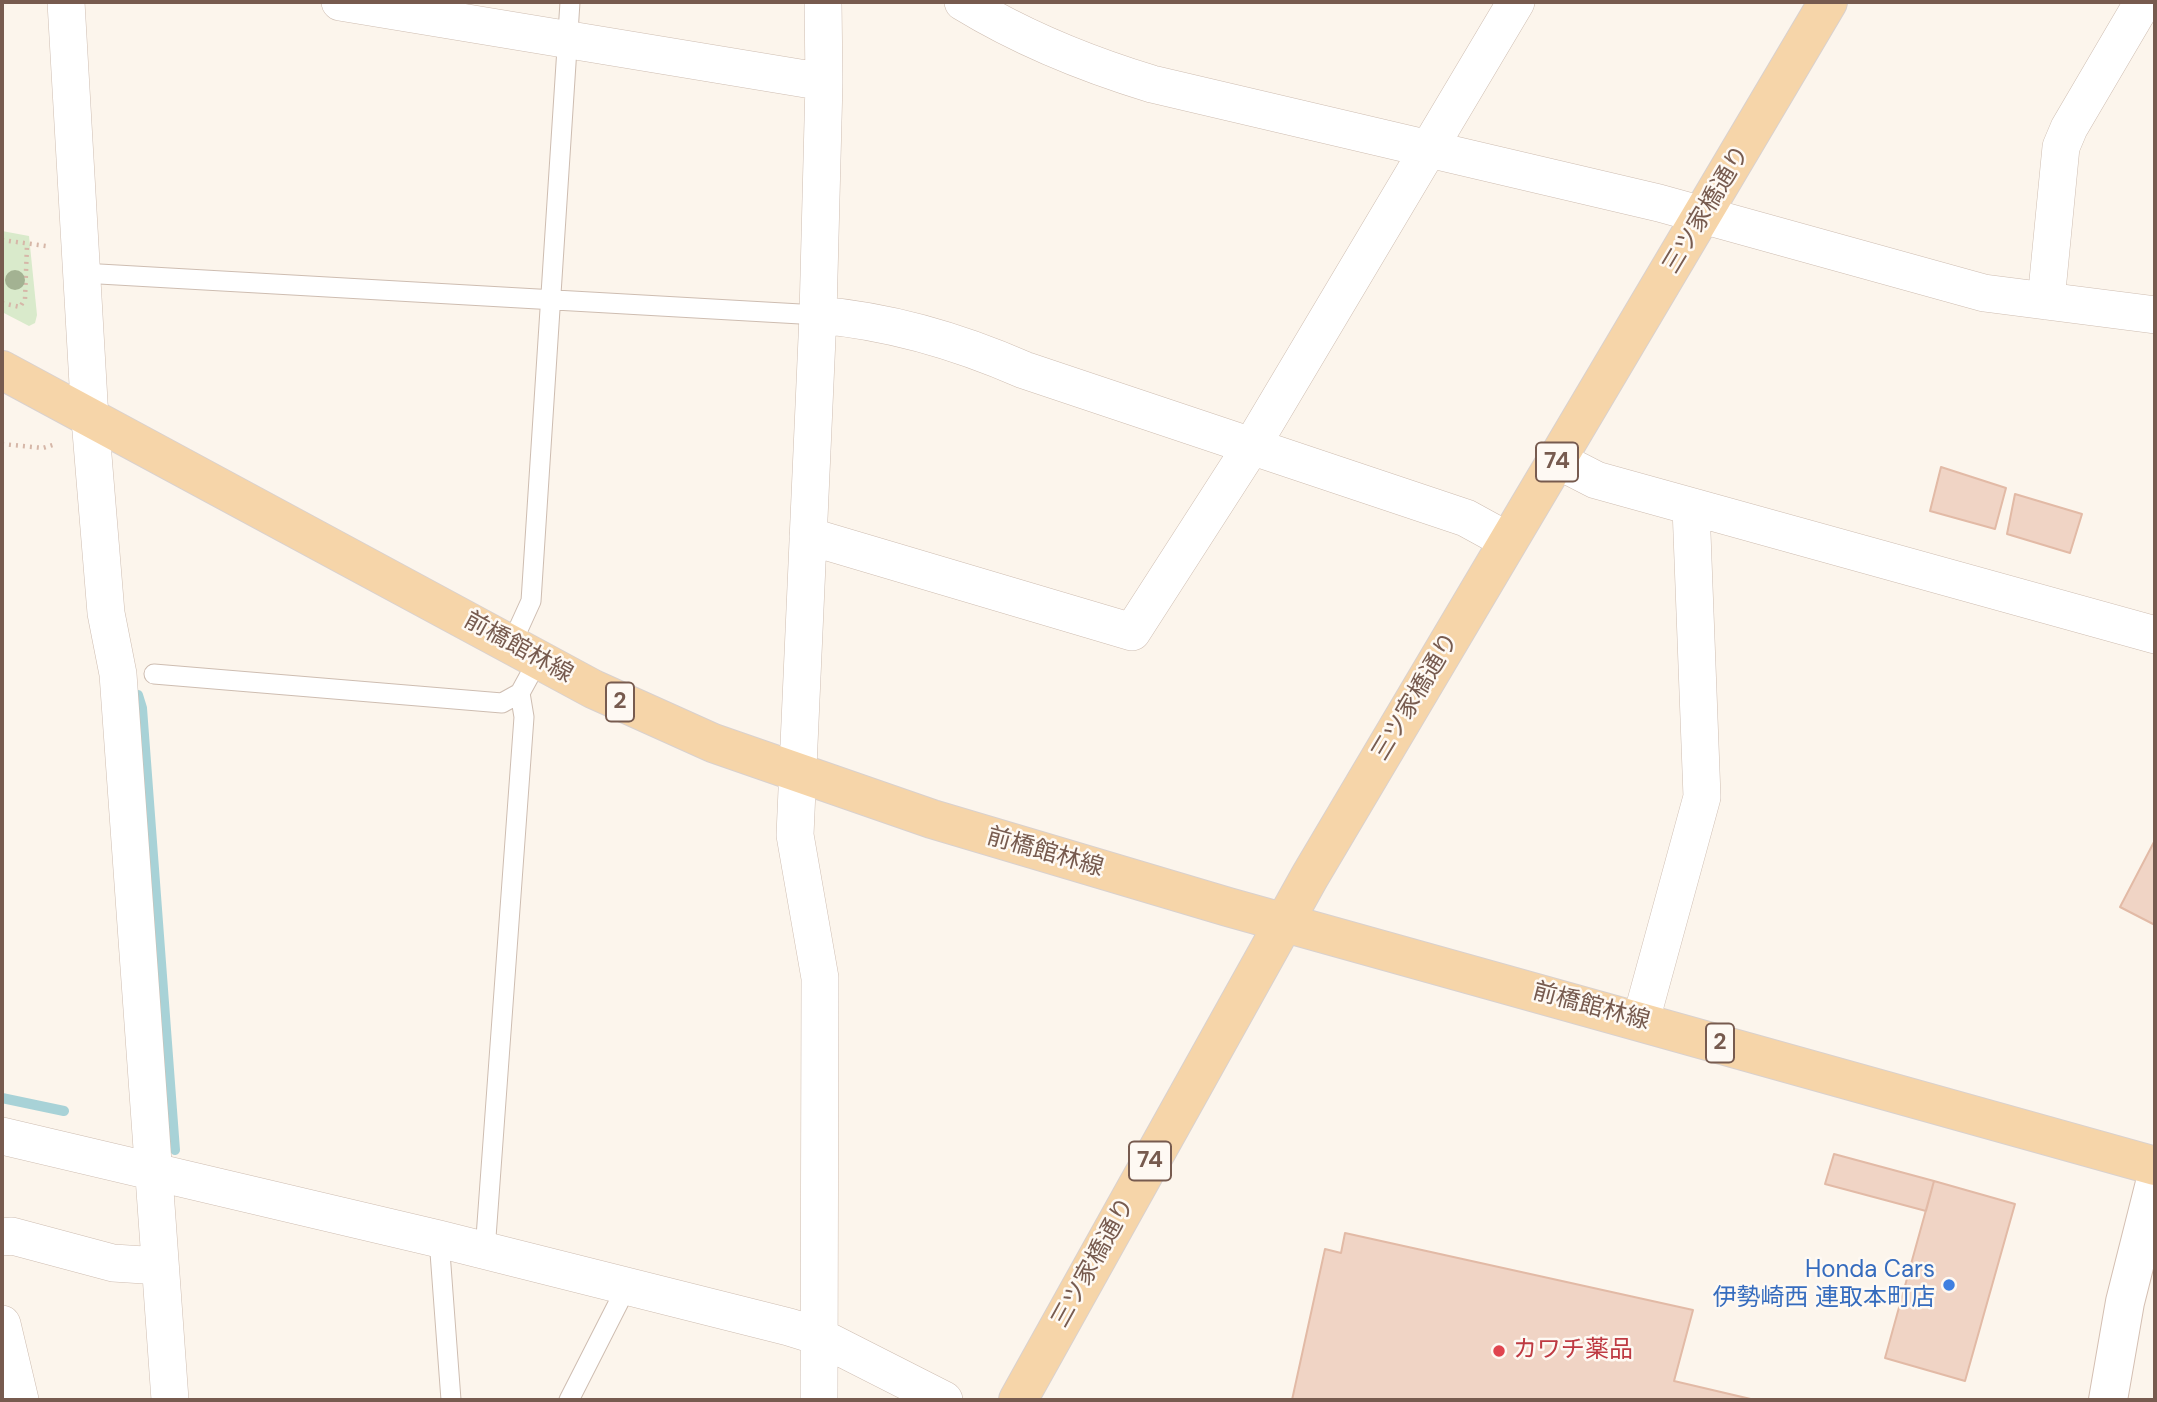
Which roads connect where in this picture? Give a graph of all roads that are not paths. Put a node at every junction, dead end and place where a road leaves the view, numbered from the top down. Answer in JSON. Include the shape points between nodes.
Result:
{"nodes":[{"id":1,"x":66,"y":2,"type":"edge"},
{"id":2,"x":340,"y":2,"type":"edge"},
{"id":3,"x":570,"y":2,"type":"edge"},
{"id":4,"x":823,"y":2,"type":"edge"},
{"id":5,"x":963,"y":2,"type":"edge"},
{"id":6,"x":1516,"y":2,"type":"edge"},
{"id":7,"x":1828,"y":2,"type":"edge"},
{"id":8,"x":2143,"y":2,"type":"edge"},
{"id":9,"x":567,"y":40,"type":"junction"},
{"id":10,"x":824,"y":82,"type":"junction"},
{"id":11,"x":1428,"y":149,"type":"junction"},
{"id":12,"x":1704,"y":215,"type":"junction"},
{"id":13,"x":82,"y":273,"type":"junction"},
{"id":14,"x":2046,"y":300,"type":"junction"},
{"id":15,"x":552,"y":302,"type":"junction"},
{"id":16,"x":818,"y":315,"type":"junction"},
{"id":17,"x":2155,"y":315,"type":"edge"},
{"id":18,"x":2,"y":370,"type":"edge"},
{"id":19,"x":90,"y":418,"type":"junction"},
{"id":20,"x":1251,"y":447,"type":"junction"},
{"id":21,"x":1558,"y":460,"type":"junction"},
{"id":22,"x":1691,"y":507,"type":"junction"},
{"id":23,"x":808,"y":536,"type":"junction"},
{"id":24,"x":1508,"y":541,"type":"junction"},
{"id":25,"x":2155,"y":635,"type":"edge"},
{"id":26,"x":524,"y":652,"type":"junction"},
{"id":27,"x":154,"y":674,"type":"dead end"},
{"id":28,"x":520,"y":693,"type":"junction"},
{"id":29,"x":799,"y":774,"type":"junction"},
{"id":30,"x":1285,"y":922,"type":"junction"},
{"id":31,"x":1641,"y":1020,"type":"junction"},
{"id":32,"x":2,"y":1136,"type":"edge"},
{"id":33,"x":2155,"y":1166,"type":"edge"},
{"id":34,"x":154,"y":1171,"type":"junction"},
{"id":35,"x":2155,"y":1183,"type":"edge"},
{"id":36,"x":2,"y":1237,"type":"edge"},
{"id":37,"x":439,"y":1239,"type":"junction"},
{"id":38,"x":485,"y":1251,"type":"junction"},
{"id":39,"x":160,"y":1266,"type":"junction"},
{"id":40,"x":627,"y":1286,"type":"junction"},
{"id":41,"x":2,"y":1324,"type":"edge"},
{"id":42,"x":818,"y":1336,"type":"junction"},
{"id":43,"x":20,"y":1400,"type":"edge"},
{"id":44,"x":170,"y":1400,"type":"edge"},
{"id":45,"x":451,"y":1400,"type":"edge"},
{"id":46,"x":569,"y":1400,"type":"edge"},
{"id":47,"x":820,"y":1400,"type":"edge"},
{"id":48,"x":944,"y":1400,"type":"edge"},
{"id":49,"x":1017,"y":1400,"type":"edge"},
{"id":50,"x":2108,"y":1400,"type":"edge"}],
"edges":[{"from":1,"to":13,"type":"street"},
{"from":2,"to":9,"type":"street"},
{"from":3,"to":9,"type":"lane"},
{"from":4,"to":10,"type":"street"},
{"from":5,"to":11,"type":"street","via":[[1085,64]]},
{"from":6,"to":11,"type":"street"},
{"from":7,"to":12,"type":"main road","name":"三ツ家橋通り","number":"74"},
{"from":8,"to":14,"type":"street","via":[[2061,147]]},
{"from":9,"to":10,"type":"street"},
{"from":9,"to":15,"type":"lane"},
{"from":10,"to":16,"type":"street"},
{"from":11,"to":12,"type":"street"},
{"from":11,"to":20,"type":"street"},
{"from":12,"to":14,"type":"street","via":[[1984,293]]},
{"from":12,"to":21,"type":"main road","name":"三ツ家橋通り","number":"74"},
{"from":13,"to":15,"type":"lane"},
{"from":13,"to":19,"type":"street"},
{"from":14,"to":17,"type":"street"},
{"from":15,"to":16,"type":"lane"},
{"from":15,"to":26,"type":"lane"},
{"from":16,"to":20,"type":"street","via":[[938,339]]},
{"from":16,"to":23,"type":"street"},
{"from":18,"to":19,"type":"main road","name":"前橋館林線","number":"2"},
{"from":19,"to":26,"type":"main road","name":"前橋館林線","number":"2"},
{"from":19,"to":34,"type":"street","via":[[106,613],[118,674]]},
{"from":20,"to":23,"type":"street","via":[[1132,632]]},
{"from":20,"to":24,"type":"street","via":[[1466,518]]},
{"from":21,"to":22,"type":"street","via":[[1596,480]]},
{"from":21,"to":24,"type":"main road","name":"三ツ家橋通り","number":"74"},
{"from":22,"to":25,"type":"street"},
{"from":22,"to":31,"type":"street","via":[[1702,797]]},
{"from":23,"to":29,"type":"street"},
{"from":24,"to":30,"type":"main road","name":"三ツ家橋通り","number":"74"},
{"from":26,"to":28,"type":"lane"},
{"from":26,"to":29,"type":"main road","name":"前橋館林線","number":"2","via":[[651,718]]},
{"from":27,"to":28,"type":"lane","via":[[502,703]]},
{"from":28,"to":38,"type":"lane","via":[[524,717]]},
{"from":29,"to":30,"type":"main road","name":"前橋館林線","number":"2","via":[[932,819]]},
{"from":29,"to":42,"type":"street","via":[[795,835],[820,978]]},
{"from":30,"to":31,"type":"main road","name":"前橋館林線","number":"2"},
{"from":30,"to":49,"type":"main road","name":"三ツ家橋通り","number":"74"},
{"from":31,"to":33,"type":"main road","name":"前橋館林線","number":"2"},
{"from":32,"to":34,"type":"street"},
{"from":34,"to":37,"type":"street"},
{"from":34,"to":39,"type":"street"},
{"from":35,"to":50,"type":"street","via":[[2124,1302]]},
{"from":36,"to":39,"type":"street","via":[[113,1263]]},
{"from":37,"to":38,"type":"street"},
{"from":37,"to":45,"type":"lane"},
{"from":38,"to":40,"type":"street"},
{"from":39,"to":44,"type":"street"},
{"from":40,"to":42,"type":"street"},
{"from":40,"to":46,"type":"lane"},
{"from":41,"to":43,"type":"street"},
{"from":42,"to":47,"type":"street"},
{"from":42,"to":48,"type":"street"}]}
